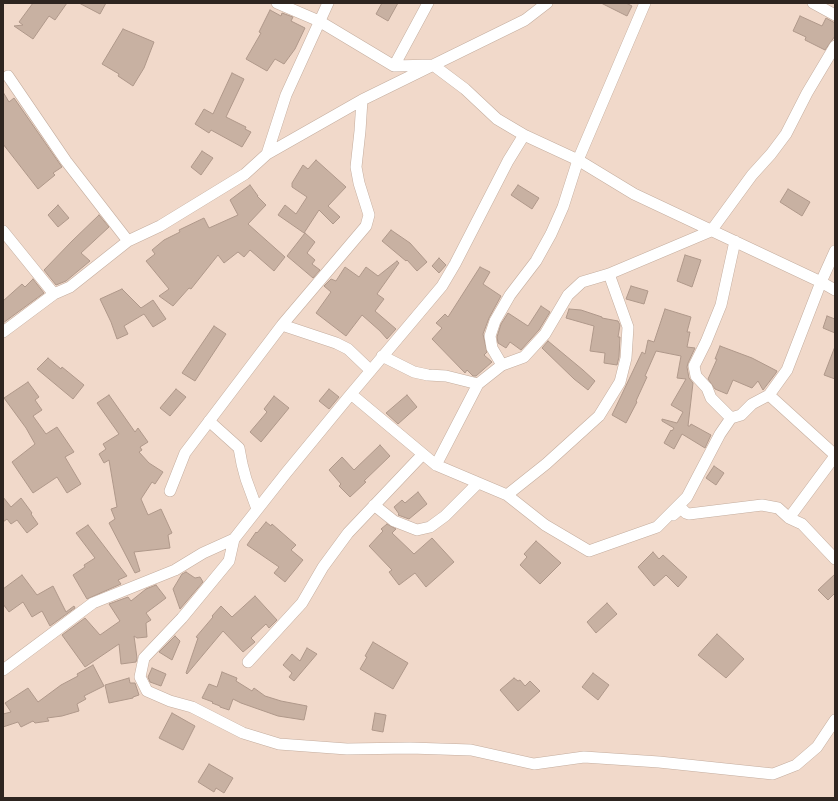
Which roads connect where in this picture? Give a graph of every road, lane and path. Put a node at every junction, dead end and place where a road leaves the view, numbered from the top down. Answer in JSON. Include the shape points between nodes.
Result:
{"nodes":[{"id":1,"x":277,"y":3,"type":"edge"},
{"id":2,"x":328,"y":3,"type":"edge"},
{"id":3,"x":428,"y":3,"type":"edge"},
{"id":4,"x":534,"y":3,"type":"edge"},
{"id":5,"x":547,"y":3,"type":"edge"},
{"id":6,"x":645,"y":3,"type":"edge"},
{"id":7,"x":813,"y":3,"type":"edge"},
{"id":8,"x":835,"y":15,"type":"edge"},
{"id":9,"x":525,"y":20,"type":"junction"},
{"id":10,"x":319,"y":21,"type":"junction"},
{"id":11,"x":835,"y":46,"type":"edge"},
{"id":12,"x":433,"y":65,"type":"junction"},
{"id":13,"x":394,"y":66,"type":"junction"},
{"id":14,"x":8,"y":76,"type":"dead end"},
{"id":15,"x":362,"y":100,"type":"junction"},
{"id":16,"x":524,"y":135,"type":"junction"},
{"id":17,"x":267,"y":154,"type":"junction"},
{"id":18,"x":578,"y":160,"type":"junction"},
{"id":19,"x":3,"y":231,"type":"edge"},
{"id":20,"x":711,"y":231,"type":"junction"},
{"id":21,"x":128,"y":241,"type":"junction"},
{"id":22,"x":735,"y":242,"type":"junction"},
{"id":23,"x":835,"y":251,"type":"edge"},
{"id":24,"x":609,"y":274,"type":"junction"},
{"id":25,"x":821,"y":282,"type":"junction"},
{"id":26,"x":835,"y":290,"type":"edge"},
{"id":27,"x":54,"y":294,"type":"junction"},
{"id":28,"x":282,"y":324,"type":"junction"},
{"id":29,"x":3,"y":332,"type":"edge"},
{"id":30,"x":382,"y":356,"type":"junction"},
{"id":31,"x":502,"y":365,"type":"junction"},
{"id":32,"x":370,"y":370,"type":"junction"},
{"id":33,"x":478,"y":384,"type":"junction"},
{"id":34,"x":351,"y":394,"type":"junction"},
{"id":35,"x":769,"y":395,"type":"junction"},
{"id":36,"x":731,"y":418,"type":"junction"},
{"id":37,"x":209,"y":421,"type":"junction"},
{"id":38,"x":423,"y":454,"type":"junction"},
{"id":39,"x":835,"y":456,"type":"edge"},
{"id":40,"x":436,"y":465,"type":"junction"},
{"id":41,"x":478,"y":483,"type":"junction"},
{"id":42,"x":170,"y":490,"type":"dead end"},
{"id":43,"x":507,"y":496,"type":"junction"},
{"id":44,"x":374,"y":505,"type":"junction"},
{"id":45,"x":257,"y":509,"type":"junction"},
{"id":46,"x":788,"y":518,"type":"junction"},
{"id":47,"x":657,"y":528,"type":"junction"},
{"id":48,"x":234,"y":539,"type":"junction"},
{"id":49,"x":835,"y":559,"type":"edge"},
{"id":50,"x":248,"y":662,"type":"dead end"},
{"id":51,"x":3,"y":670,"type":"edge"},
{"id":52,"x":835,"y":720,"type":"edge"}],
"edges":[{"from":1,"to":10,"type":"street"},
{"from":2,"to":10,"type":"street"},
{"from":3,"to":13,"type":"street"},
{"from":4,"to":9,"type":"street"},
{"from":5,"to":9,"type":"street"},
{"from":6,"to":18,"type":"street"},
{"from":7,"to":8,"type":"street"},
{"from":9,"to":12,"type":"street"},
{"from":10,"to":13,"type":"street"},
{"from":10,"to":17,"type":"street","via":[[286,95]]},
{"from":11,"to":20,"type":"street","via":[[786,134]]},
{"from":12,"to":13,"type":"street"},
{"from":12,"to":15,"type":"street"},
{"from":12,"to":16,"type":"street","via":[[497,119]]},
{"from":14,"to":21,"type":"street","via":[[66,161]]},
{"from":15,"to":17,"type":"street"},
{"from":15,"to":28,"type":"street","via":[[356,167],[369,215],[366,226]]},
{"from":16,"to":18,"type":"street"},
{"from":16,"to":30,"type":"street","via":[[442,286]]},
{"from":17,"to":21,"type":"street","via":[[245,174],[160,226]]},
{"from":18,"to":20,"type":"street","via":[[634,194]]},
{"from":18,"to":31,"type":"street","via":[[552,234],[495,321],[490,336],[492,348]]},
{"from":19,"to":27,"type":"street"},
{"from":20,"to":22,"type":"street"},
{"from":20,"to":24,"type":"street"},
{"from":21,"to":27,"type":"street","via":[[70,287]]},
{"from":22,"to":25,"type":"street"},
{"from":22,"to":36,"type":"street","via":[[721,305],[694,366],[696,376],[707,388],[711,398]]},
{"from":23,"to":25,"type":"street"},
{"from":24,"to":31,"type":"street","via":[[582,282],[568,295],[545,334],[524,357]]},
{"from":24,"to":43,"type":"street","via":[[628,327],[626,358],[620,382],[598,416]]},
{"from":25,"to":26,"type":"street"},
{"from":25,"to":35,"type":"street","via":[[787,370]]},
{"from":27,"to":29,"type":"street"},
{"from":28,"to":32,"type":"street","via":[[348,349]]},
{"from":28,"to":37,"type":"street"},
{"from":30,"to":32,"type":"street"},
{"from":30,"to":33,"type":"street","via":[[414,372]]},
{"from":31,"to":33,"type":"street"},
{"from":32,"to":34,"type":"street"},
{"from":33,"to":40,"type":"street"},
{"from":34,"to":38,"type":"street"},
{"from":34,"to":45,"type":"street"},
{"from":35,"to":36,"type":"street","via":[[752,404],[741,415]]},
{"from":35,"to":39,"type":"street"},
{"from":36,"to":47,"type":"street","via":[[687,496]]},
{"from":37,"to":42,"type":"street","via":[[185,453]]},
{"from":37,"to":45,"type":"street","via":[[239,448],[246,479]]},
{"from":38,"to":40,"type":"street"},
{"from":38,"to":44,"type":"street"},
{"from":39,"to":46,"type":"street"},
{"from":40,"to":41,"type":"street"},
{"from":41,"to":43,"type":"street"},
{"from":41,"to":44,"type":"street","via":[[445,516],[430,527],[416,530],[394,521]]},
{"from":43,"to":47,"type":"street","via":[[545,525],[589,550]]},
{"from":44,"to":50,"type":"street","via":[[348,533],[302,602]]},
{"from":45,"to":48,"type":"street"},
{"from":46,"to":47,"type":"street","via":[[778,508],[762,505],[689,514],[681,508]]},
{"from":46,"to":49,"type":"street","via":[[802,524]]},
{"from":48,"to":51,"type":"street","via":[[203,553],[175,570],[93,604]]},
{"from":48,"to":52,"type":"street","via":[[229,561],[182,618],[144,658],[140,677],[147,691],[192,708],[243,733],[279,744],[347,749],[471,750],[534,764],[584,757],[773,774],[796,765],[817,747]]}]}
